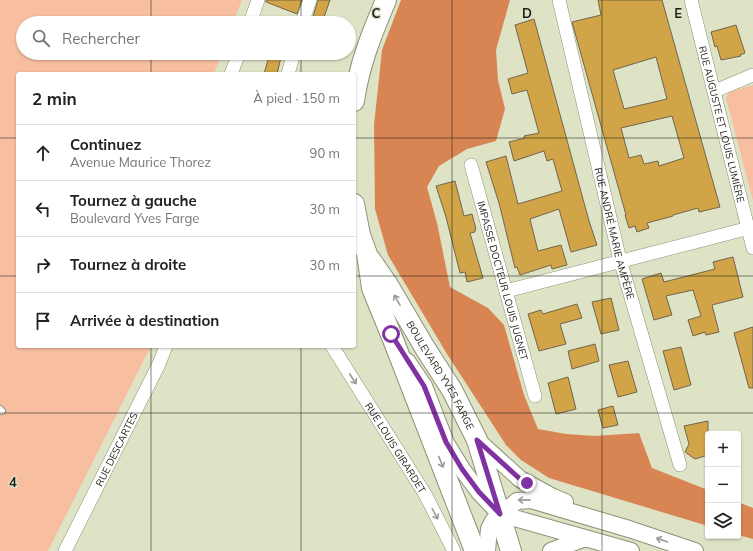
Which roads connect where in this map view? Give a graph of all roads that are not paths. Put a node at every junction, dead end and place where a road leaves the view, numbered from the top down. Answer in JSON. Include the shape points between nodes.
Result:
{"nodes":[{"id":1,"x":258,"y":0,"type":"edge"},
{"id":2,"x":310,"y":0,"type":"edge"},
{"id":3,"x":386,"y":0,"type":"edge"},
{"id":4,"x":559,"y":0,"type":"edge"},
{"id":5,"x":691,"y":0,"type":"edge"},
{"id":6,"x":252,"y":16,"type":"edge"},
{"id":7,"x":304,"y":16,"type":"edge"},
{"id":8,"x":236,"y":60,"type":"edge"},
{"id":9,"x":292,"y":60,"type":"edge"},
{"id":10,"x":232,"y":72,"type":"edge"},
{"id":11,"x":289,"y":72,"type":"edge"},
{"id":12,"x":753,"y":75,"type":"edge"},
{"id":13,"x":356,"y":88,"type":"edge"},
{"id":14,"x":715,"y":91,"type":"junction"},
{"id":15,"x":472,"y":165,"type":"dead end"},
{"id":16,"x":356,"y":214,"type":"edge"},
{"id":17,"x":750,"y":227,"type":"edge"},
{"id":18,"x":753,"y":248,"type":"edge"},
{"id":19,"x":367,"y":254,"type":"junction"},
{"id":20,"x":620,"y":260,"type":"junction"},
{"id":21,"x":506,"y":291,"type":"junction"},
{"id":22,"x":394,"y":342,"type":"junction"},
{"id":23,"x":165,"y":348,"type":"edge"},
{"id":24,"x":333,"y":348,"type":"edge"},
{"id":25,"x":535,"y":396,"type":"dead end"},
{"id":26,"x":477,"y":440,"type":"junction"},
{"id":27,"x":680,"y":465,"type":"dead end"},
{"id":28,"x":500,"y":514,"type":"junction"},
{"id":29,"x":629,"y":529,"type":"junction"},
{"id":30,"x":585,"y":538,"type":"junction"},
{"id":31,"x":65,"y":551,"type":"edge"},
{"id":32,"x":454,"y":551,"type":"edge"},
{"id":33,"x":475,"y":551,"type":"edge"},
{"id":34,"x":487,"y":551,"type":"edge"},
{"id":35,"x":511,"y":551,"type":"edge"},
{"id":36,"x":552,"y":551,"type":"edge"},
{"id":37,"x":631,"y":551,"type":"edge"},
{"id":38,"x":695,"y":551,"type":"edge"}],
"edges":[{"from":1,"to":6,"type":"street"},
{"from":2,"to":7,"type":"street"},
{"from":3,"to":13,"type":"main road","via":[[365,51]]},
{"from":4,"to":20,"type":"street","name":"RUE ANDRÉ MARIE AMPÈRE"},
{"from":5,"to":14,"type":"street","name":"RUE AUGUSTE ET LOUIS LUMIÈRE"},
{"from":8,"to":10,"type":"street"},
{"from":9,"to":11,"type":"street"},
{"from":12,"to":14,"type":"street"},
{"from":14,"to":17,"type":"street","name":"RUE AUGUSTE ET LOUIS LUMIÈRE"},
{"from":15,"to":21,"type":"street","name":"IMPASSE DOCTEUR LOUIS JUGNET"},
{"from":16,"to":19,"type":"main road","name":"BOULEVARD YVES FARGE"},
{"from":17,"to":18,"type":"street","name":"RUE AUGUSTE ET LOUIS LUMIÈRE"},
{"from":17,"to":20,"type":"street"},
{"from":19,"to":22,"type":"main road","name":"BOULEVARD YVES FARGE","via":[[372,288]]},
{"from":26,"to":19,"type":"main road","name":"BOULEVARD YVES FARGE","one_way":true,"via":[[452,390]]},
{"from":20,"to":21,"type":"street"},
{"from":20,"to":27,"type":"street","name":"RUE ANDRÉ MARIE AMPÈRE"},
{"from":21,"to":25,"type":"street","name":"IMPASSE DOCTEUR LOUIS JUGNET"},
{"from":22,"to":28,"type":"street","via":[[424,386],[446,442],[462,469]]},
{"from":22,"to":33,"type":"main road","name":"BOULEVARD YVES FARGE","one_way":true},
{"from":23,"to":31,"type":"street","name":"RUE DESCARTES"},
{"from":24,"to":32,"type":"street","name":"RUE LOUIS GIRARDET","one_way":true,"via":[[425,494]]},
{"from":26,"to":28,"type":"main road","name":"BOULEVARD YVES FARGE"},
{"from":26,"to":29,"type":"street","via":[[520,479],[553,497]]},
{"from":29,"to":28,"type":"street","one_way":true,"via":[[531,500],[517,501]]},
{"from":28,"to":30,"type":"street"},
{"from":28,"to":34,"type":"street","via":[[489,529]]},
{"from":28,"to":35,"type":"main road","name":"BOULEVARD YVES FARGE"},
{"from":38,"to":29,"type":"street","one_way":true},
{"from":30,"to":36,"type":"street"},
{"from":30,"to":37,"type":"street"}]}
